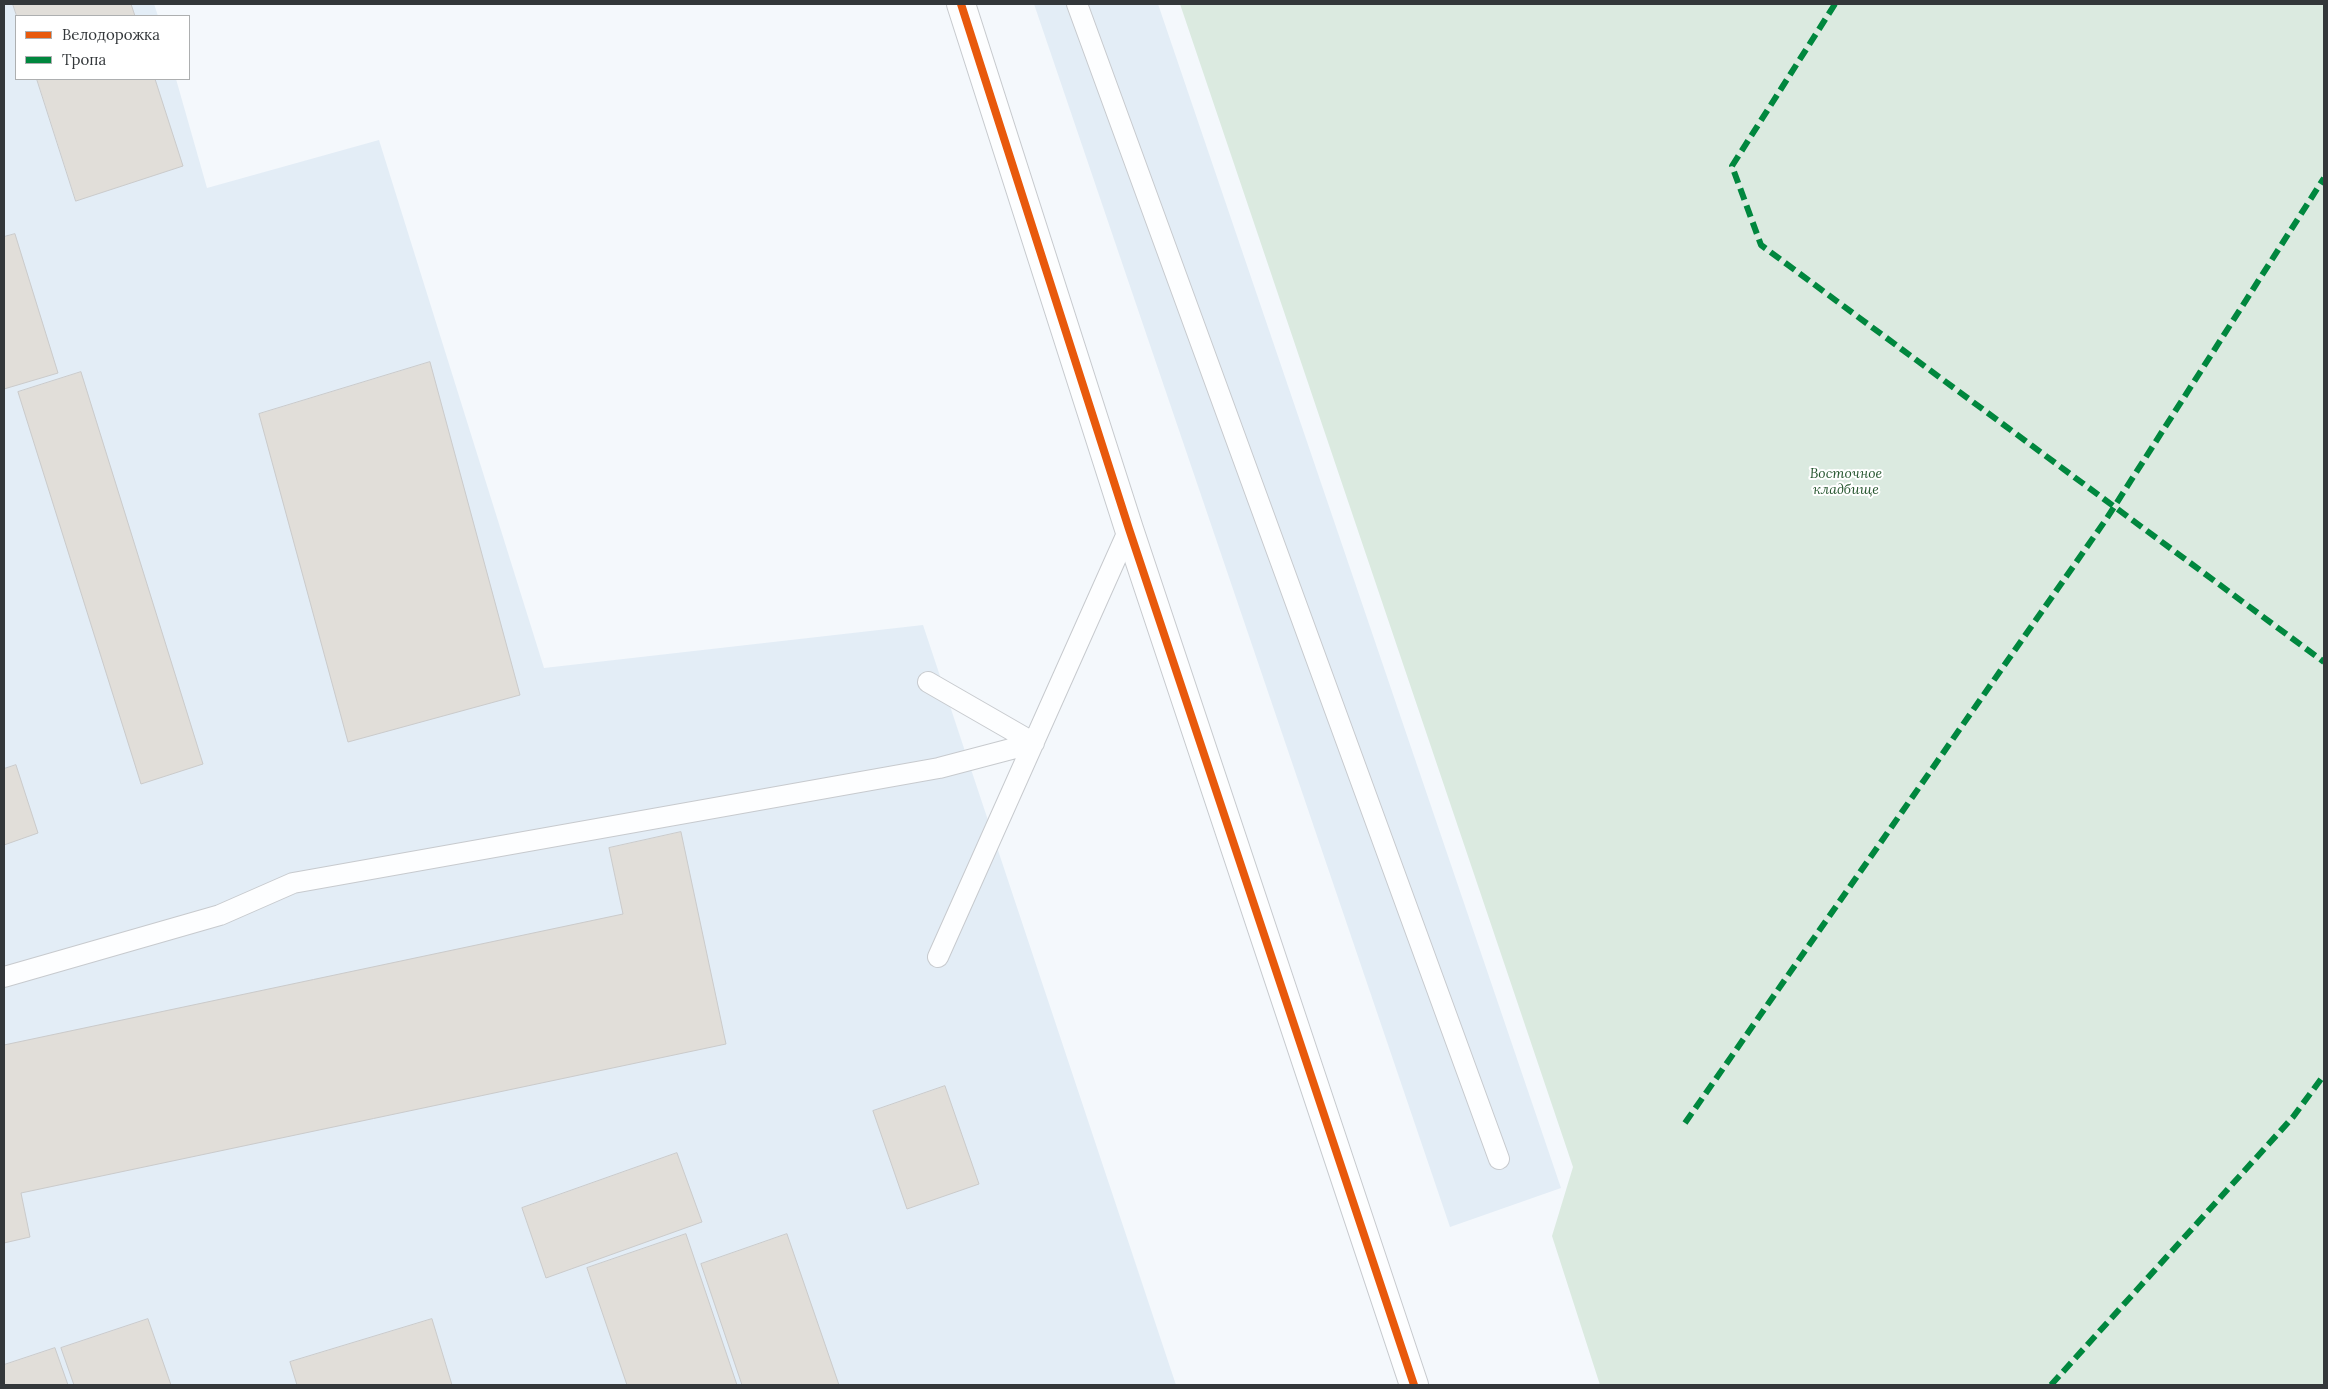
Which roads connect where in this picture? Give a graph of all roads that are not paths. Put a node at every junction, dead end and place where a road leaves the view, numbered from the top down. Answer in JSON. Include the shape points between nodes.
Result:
{"nodes":[{"id":1,"x":961,"y":4,"type":"edge"},
{"id":2,"x":1077,"y":4,"type":"edge"},
{"id":3,"x":1129,"y":529,"type":"junction"},
{"id":4,"x":928,"y":682,"type":"dead end"},
{"id":5,"x":1034,"y":742,"type":"junction"},
{"id":6,"x":938,"y":957,"type":"dead end"},
{"id":7,"x":4,"y":977,"type":"edge"},
{"id":8,"x":1499,"y":1160,"type":"dead end"},
{"id":9,"x":1414,"y":1385,"type":"edge"}],
"edges":[{"from":1,"to":3,"type":"street"},
{"from":2,"to":8,"type":"lane"},
{"from":3,"to":5,"type":"lane"},
{"from":3,"to":9,"type":"street"},
{"from":4,"to":5,"type":"lane"},
{"from":5,"to":6,"type":"lane"},
{"from":5,"to":7,"type":"lane","via":[[939,768],[293,883],[220,915]]}]}
